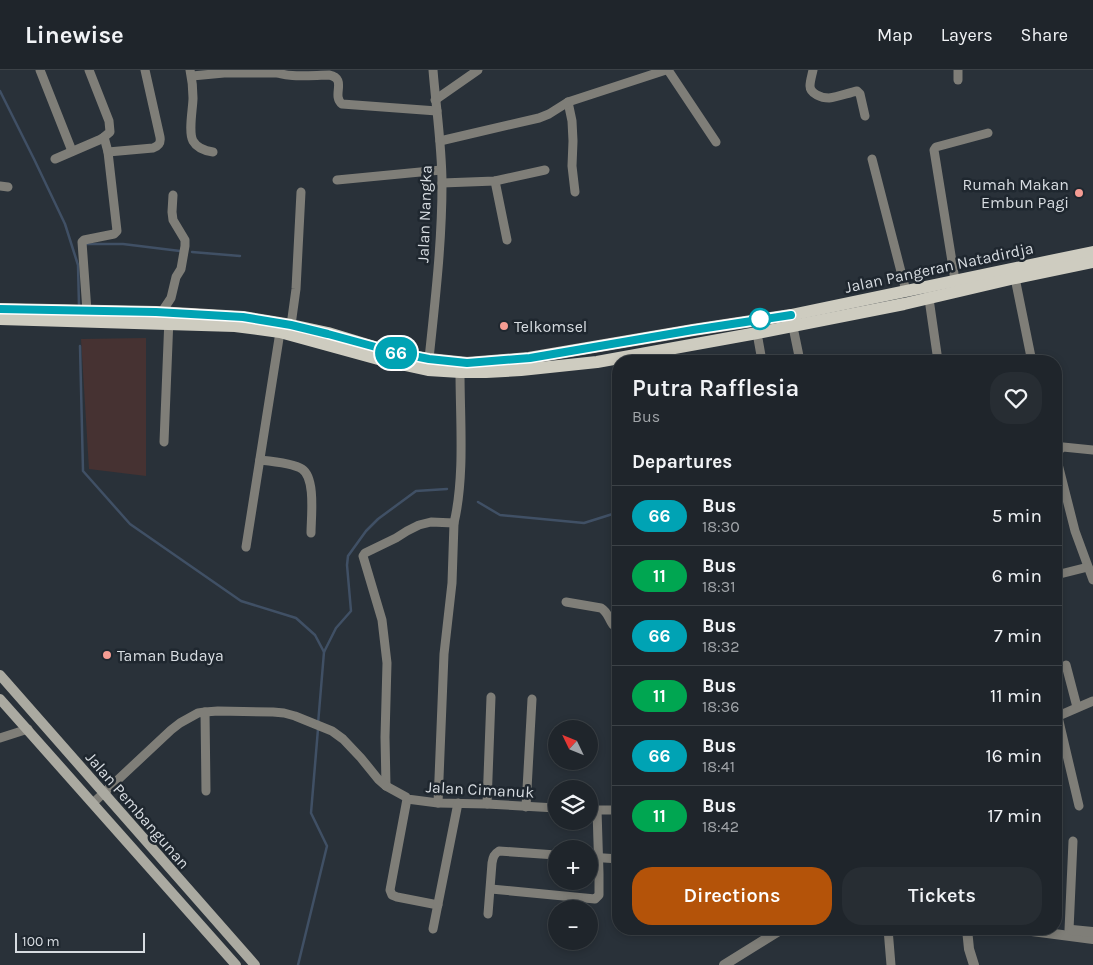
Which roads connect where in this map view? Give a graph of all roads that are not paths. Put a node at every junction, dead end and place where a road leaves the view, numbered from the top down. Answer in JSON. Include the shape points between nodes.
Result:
{"nodes":[{"id":1,"x":40,"y":70,"type":"edge"},
{"id":2,"x":89,"y":70,"type":"edge"},
{"id":3,"x":145,"y":70,"type":"edge"},
{"id":4,"x":433,"y":70,"type":"edge"},
{"id":5,"x":478,"y":70,"type":"edge"},
{"id":6,"x":667,"y":70,"type":"edge"},
{"id":7,"x":813,"y":70,"type":"edge"},
{"id":8,"x":958,"y":70,"type":"edge"},
{"id":9,"x":274,"y":72,"type":"edge"},
{"id":10,"x":191,"y":73,"type":"edge"},
{"id":11,"x":958,"y":80,"type":"dead end"},
{"id":12,"x":435,"y":100,"type":"junction"},
{"id":13,"x":568,"y":102,"type":"junction"},
{"id":14,"x":437,"y":111,"type":"junction"},
{"id":15,"x":865,"y":116,"type":"dead end"},
{"id":16,"x":988,"y":133,"type":"dead end"},
{"id":17,"x":104,"y":137,"type":"junction"},
{"id":18,"x":440,"y":141,"type":"junction"},
{"id":19,"x":716,"y":142,"type":"dead end"},
{"id":20,"x":72,"y":151,"type":"junction"},
{"id":21,"x":108,"y":152,"type":"junction"},
{"id":22,"x":213,"y":152,"type":"dead end"},
{"id":23,"x":55,"y":159,"type":"dead end"},
{"id":24,"x":872,"y":159,"type":"dead end"},
{"id":25,"x":441,"y":170,"type":"junction"},
{"id":26,"x":545,"y":170,"type":"dead end"},
{"id":27,"x":336,"y":180,"type":"dead end"},
{"id":28,"x":495,"y":181,"type":"junction"},
{"id":29,"x":442,"y":183,"type":"junction"},
{"id":30,"x":301,"y":192,"type":"dead end"},
{"id":31,"x":575,"y":192,"type":"dead end"},
{"id":32,"x":173,"y":195,"type":"dead end"},
{"id":33,"x":507,"y":240,"type":"dead end"},
{"id":34,"x":1093,"y":252,"type":"edge"},
{"id":35,"x":1093,"y":262,"type":"edge"},
{"id":36,"x":1015,"y":278,"type":"junction"},
{"id":37,"x":955,"y":280,"type":"junction"},
{"id":38,"x":906,"y":291,"type":"junction"},
{"id":39,"x":928,"y":292,"type":"junction"},
{"id":40,"x":0,"y":309,"type":"edge"},
{"id":41,"x":86,"y":311,"type":"junction"},
{"id":42,"x":166,"y":316,"type":"junction"},
{"id":43,"x":0,"y":319,"type":"edge"},
{"id":44,"x":792,"y":321,"type":"junction"},
{"id":45,"x":286,"y":328,"type":"junction"},
{"id":46,"x":757,"y":333,"type":"junction"},
{"id":47,"x":667,"y":334,"type":"junction"},
{"id":48,"x":670,"y":348,"type":"junction"},
{"id":49,"x":634,"y":355,"type":"edge"},
{"id":50,"x":761,"y":355,"type":"edge"},
{"id":51,"x":799,"y":355,"type":"edge"},
{"id":52,"x":937,"y":355,"type":"edge"},
{"id":53,"x":1031,"y":355,"type":"edge"},
{"id":54,"x":429,"y":359,"type":"junction"},
{"id":55,"x":612,"y":359,"type":"edge"},
{"id":56,"x":460,"y":372,"type":"junction"},
{"id":57,"x":164,"y":442,"type":"dead end"},
{"id":58,"x":1062,"y":448,"type":"edge"},
{"id":59,"x":1093,"y":450,"type":"edge"},
{"id":60,"x":260,"y":460,"type":"junction"},
{"id":61,"x":1062,"y":480,"type":"edge"},
{"id":62,"x":454,"y":523,"type":"junction"},
{"id":63,"x":311,"y":533,"type":"dead end"},
{"id":64,"x":246,"y":547,"type":"dead end"},
{"id":65,"x":1088,"y":567,"type":"junction"},
{"id":66,"x":1062,"y":574,"type":"edge"},
{"id":67,"x":1093,"y":580,"type":"edge"},
{"id":68,"x":566,"y":602,"type":"dead end"},
{"id":69,"x":612,"y":623,"type":"edge"},
{"id":70,"x":1066,"y":665,"type":"dead end"},
{"id":71,"x":0,"y":675,"type":"edge"},
{"id":72,"x":491,"y":697,"type":"dead end"},
{"id":73,"x":0,"y":699,"type":"edge"},
{"id":74,"x":532,"y":699,"type":"dead end"},
{"id":75,"x":1093,"y":701,"type":"edge"},
{"id":76,"x":1077,"y":708,"type":"junction"},
{"id":77,"x":206,"y":712,"type":"junction"},
{"id":78,"x":1062,"y":715,"type":"edge"},
{"id":79,"x":28,"y":729,"type":"junction"},
{"id":80,"x":1062,"y":737,"type":"edge"},
{"id":81,"x":0,"y":738,"type":"edge"},
{"id":82,"x":386,"y":786,"type":"junction"},
{"id":83,"x":206,"y":791,"type":"dead end"},
{"id":84,"x":103,"y":793,"type":"junction"},
{"id":85,"x":407,"y":799,"type":"junction"},
{"id":86,"x":92,"y":803,"type":"junction"},
{"id":87,"x":438,"y":803,"type":"junction"},
{"id":88,"x":458,"y":803,"type":"junction"},
{"id":89,"x":487,"y":804,"type":"junction"},
{"id":90,"x":1079,"y":806,"type":"dead end"},
{"id":91,"x":526,"y":807,"type":"junction"},
{"id":92,"x":548,"y":808,"type":"edge"},
{"id":93,"x":598,"y":810,"type":"edge"},
{"id":94,"x":612,"y":810,"type":"edge"},
{"id":95,"x":596,"y":830,"type":"edge"},
{"id":96,"x":1073,"y":841,"type":"dead end"},
{"id":97,"x":548,"y":855,"type":"edge"},
{"id":98,"x":599,"y":858,"type":"junction"},
{"id":99,"x":612,"y":859,"type":"edge"},
{"id":100,"x":491,"y":889,"type":"junction"},
{"id":101,"x":438,"y":905,"type":"junction"},
{"id":102,"x":488,"y":914,"type":"dead end"},
{"id":103,"x":433,"y":929,"type":"dead end"},
{"id":104,"x":1062,"y":929,"type":"edge"},
{"id":105,"x":1068,"y":930,"type":"junction"},
{"id":106,"x":1093,"y":932,"type":"edge"},
{"id":107,"x":772,"y":935,"type":"edge"},
{"id":108,"x":888,"y":935,"type":"edge"},
{"id":109,"x":968,"y":935,"type":"edge"},
{"id":110,"x":1062,"y":935,"type":"edge"},
{"id":111,"x":1093,"y":939,"type":"edge"},
{"id":112,"x":238,"y":946,"type":"junction"},
{"id":113,"x":228,"y":956,"type":"junction"},
{"id":114,"x":236,"y":965,"type":"edge"},
{"id":115,"x":254,"y":965,"type":"edge"},
{"id":116,"x":724,"y":965,"type":"edge"},
{"id":117,"x":891,"y":965,"type":"edge"},
{"id":118,"x":974,"y":965,"type":"edge"}],
"edges":[{"from":1,"to":20,"type":"street"},
{"from":2,"to":17,"type":"street","via":[[110,120],[110,132]]},
{"from":3,"to":21,"type":"street","via":[[159,143],[153,148]]},
{"from":4,"to":12,"type":"street","name":"Jalan Nangka"},
{"from":5,"to":12,"type":"street"},
{"from":6,"to":13,"type":"street"},
{"from":6,"to":19,"type":"street"},
{"from":7,"to":15,"type":"street","via":[[810,90],[829,98],[857,91]]},
{"from":8,"to":11,"type":"street"},
{"from":9,"to":10,"type":"street"},
{"from":9,"to":14,"type":"street","via":[[334,76],[339,87],[337,98],[342,104]]},
{"from":10,"to":22,"type":"street","via":[[193,140],[201,148]]},
{"from":12,"to":14,"type":"street","name":"Jalan Nangka"},
{"from":13,"to":18,"type":"street","via":[[538,118]]},
{"from":13,"to":31,"type":"street","via":[[572,121]]},
{"from":14,"to":18,"type":"street","name":"Jalan Nangka"},
{"from":16,"to":37,"type":"street","via":[[936,148],[934,152]]},
{"from":17,"to":20,"type":"street"},
{"from":17,"to":21,"type":"street"},
{"from":18,"to":25,"type":"street","name":"Jalan Nangka"},
{"from":20,"to":23,"type":"street"},
{"from":21,"to":41,"type":"street","via":[[117,231],[82,242]]},
{"from":24,"to":38,"type":"street"},
{"from":25,"to":27,"type":"street"},
{"from":25,"to":29,"type":"street","name":"Jalan Nangka"},
{"from":26,"to":28,"type":"street"},
{"from":28,"to":29,"type":"street"},
{"from":28,"to":33,"type":"street"},
{"from":29,"to":54,"type":"street","name":"Jalan Nangka","via":[[440,250]]},
{"from":30,"to":45,"type":"street","via":[[296,289]]},
{"from":32,"to":42,"type":"street","via":[[173,220],[185,240],[185,246]]},
{"from":34,"to":37,"type":"main road","name":"Jalan Pangeran Natadirdja"},
{"from":35,"to":36,"type":"main road","name":"Jalan Pangeran Natadirdja"},
{"from":36,"to":39,"type":"main road","name":"Jalan Pangeran Natadirdja"},
{"from":36,"to":53,"type":"street"},
{"from":37,"to":39,"type":"main road","name":"Jalan Pangeran Natadirdja"},
{"from":38,"to":39,"type":"main road","name":"Jalan Pangeran Natadirdja"},
{"from":38,"to":44,"type":"main road","name":"Jalan Pangeran Natadirdja"},
{"from":39,"to":44,"type":"main road","name":"Jalan Pangeran Natadirdja"},
{"from":39,"to":52,"type":"street"},
{"from":40,"to":41,"type":"main road"},
{"from":41,"to":42,"type":"main road"},
{"from":42,"to":43,"type":"main road"},
{"from":42,"to":45,"type":"main road","via":[[243,317]]},
{"from":42,"to":57,"type":"street"},
{"from":44,"to":46,"type":"main road"},
{"from":44,"to":47,"type":"main road"},
{"from":44,"to":51,"type":"street"},
{"from":45,"to":54,"type":"main road","via":[[328,334]]},
{"from":45,"to":56,"type":"main road","via":[[401,364]]},
{"from":45,"to":60,"type":"street"},
{"from":46,"to":48,"type":"main road"},
{"from":46,"to":50,"type":"street"},
{"from":47,"to":48,"type":"main road"},
{"from":47,"to":54,"type":"main road","via":[[530,358],[467,363]]},
{"from":48,"to":49,"type":"main road"},
{"from":55,"to":56,"type":"main road","via":[[521,370]]},
{"from":56,"to":62,"type":"street","via":[[461,464]]},
{"from":58,"to":59,"type":"street"},
{"from":60,"to":63,"type":"street","via":[[298,467],[309,477]]},
{"from":60,"to":64,"type":"street"},
{"from":61,"to":65,"type":"street"},
{"from":62,"to":82,"type":"street","via":[[419,525],[363,556],[382,620],[387,663]]},
{"from":62,"to":87,"type":"street","via":[[452,583],[444,654]]},
{"from":65,"to":66,"type":"street"},
{"from":65,"to":67,"type":"street"},
{"from":68,"to":69,"type":"street","via":[[601,608]]},
{"from":70,"to":76,"type":"street"},
{"from":71,"to":84,"type":"main road","name":"Jalan Pembangunan"},
{"from":72,"to":89,"type":"street"},
{"from":73,"to":79,"type":"main road","name":"Jalan Pembangunan"},
{"from":74,"to":91,"type":"street"},
{"from":75,"to":76,"type":"street"},
{"from":76,"to":78,"type":"street"},
{"from":77,"to":82,"type":"street","name":"Jalan Cimanuk","via":[[273,712],[295,716],[332,730]]},
{"from":77,"to":83,"type":"street"},
{"from":77,"to":84,"type":"street","name":"Jalan Cimanuk","via":[[189,717],[170,730]]},
{"from":79,"to":81,"type":"street"},
{"from":79,"to":86,"type":"main road","name":"Jalan Pembangunan"},
{"from":80,"to":90,"type":"street"},
{"from":82,"to":85,"type":"street","name":"Jalan Cimanuk"},
{"from":84,"to":86,"type":"street","name":"Jalan Cimanuk"},
{"from":84,"to":112,"type":"main road","name":"Jalan Pembangunan"},
{"from":85,"to":87,"type":"street","name":"Jalan Cimanuk"},
{"from":85,"to":101,"type":"street","via":[[390,890],[397,897]]},
{"from":86,"to":113,"type":"main road","name":"Jalan Pembangunan"},
{"from":87,"to":88,"type":"street","name":"Jalan Cimanuk"},
{"from":88,"to":89,"type":"street","name":"Jalan Cimanuk"},
{"from":88,"to":101,"type":"street"},
{"from":89,"to":91,"type":"street","name":"Jalan Cimanuk"},
{"from":91,"to":92,"type":"street","name":"Jalan Cimanuk"},
{"from":93,"to":94,"type":"street"},
{"from":95,"to":98,"type":"street"},
{"from":96,"to":105,"type":"street"},
{"from":97,"to":100,"type":"street","via":[[499,852],[493,857]]},
{"from":98,"to":99,"type":"street"},
{"from":98,"to":100,"type":"street","via":[[599,896],[595,899]]},
{"from":100,"to":102,"type":"street"},
{"from":101,"to":103,"type":"street"},
{"from":104,"to":105,"type":"street"},
{"from":105,"to":106,"type":"street"},
{"from":107,"to":116,"type":"street"},
{"from":108,"to":117,"type":"street"},
{"from":109,"to":118,"type":"street"},
{"from":110,"to":111,"type":"street"},
{"from":112,"to":113,"type":"main road"},
{"from":112,"to":115,"type":"main road","name":"Jalan Pembangunan"},
{"from":113,"to":114,"type":"main road","name":"Jalan Pembangunan"}]}
